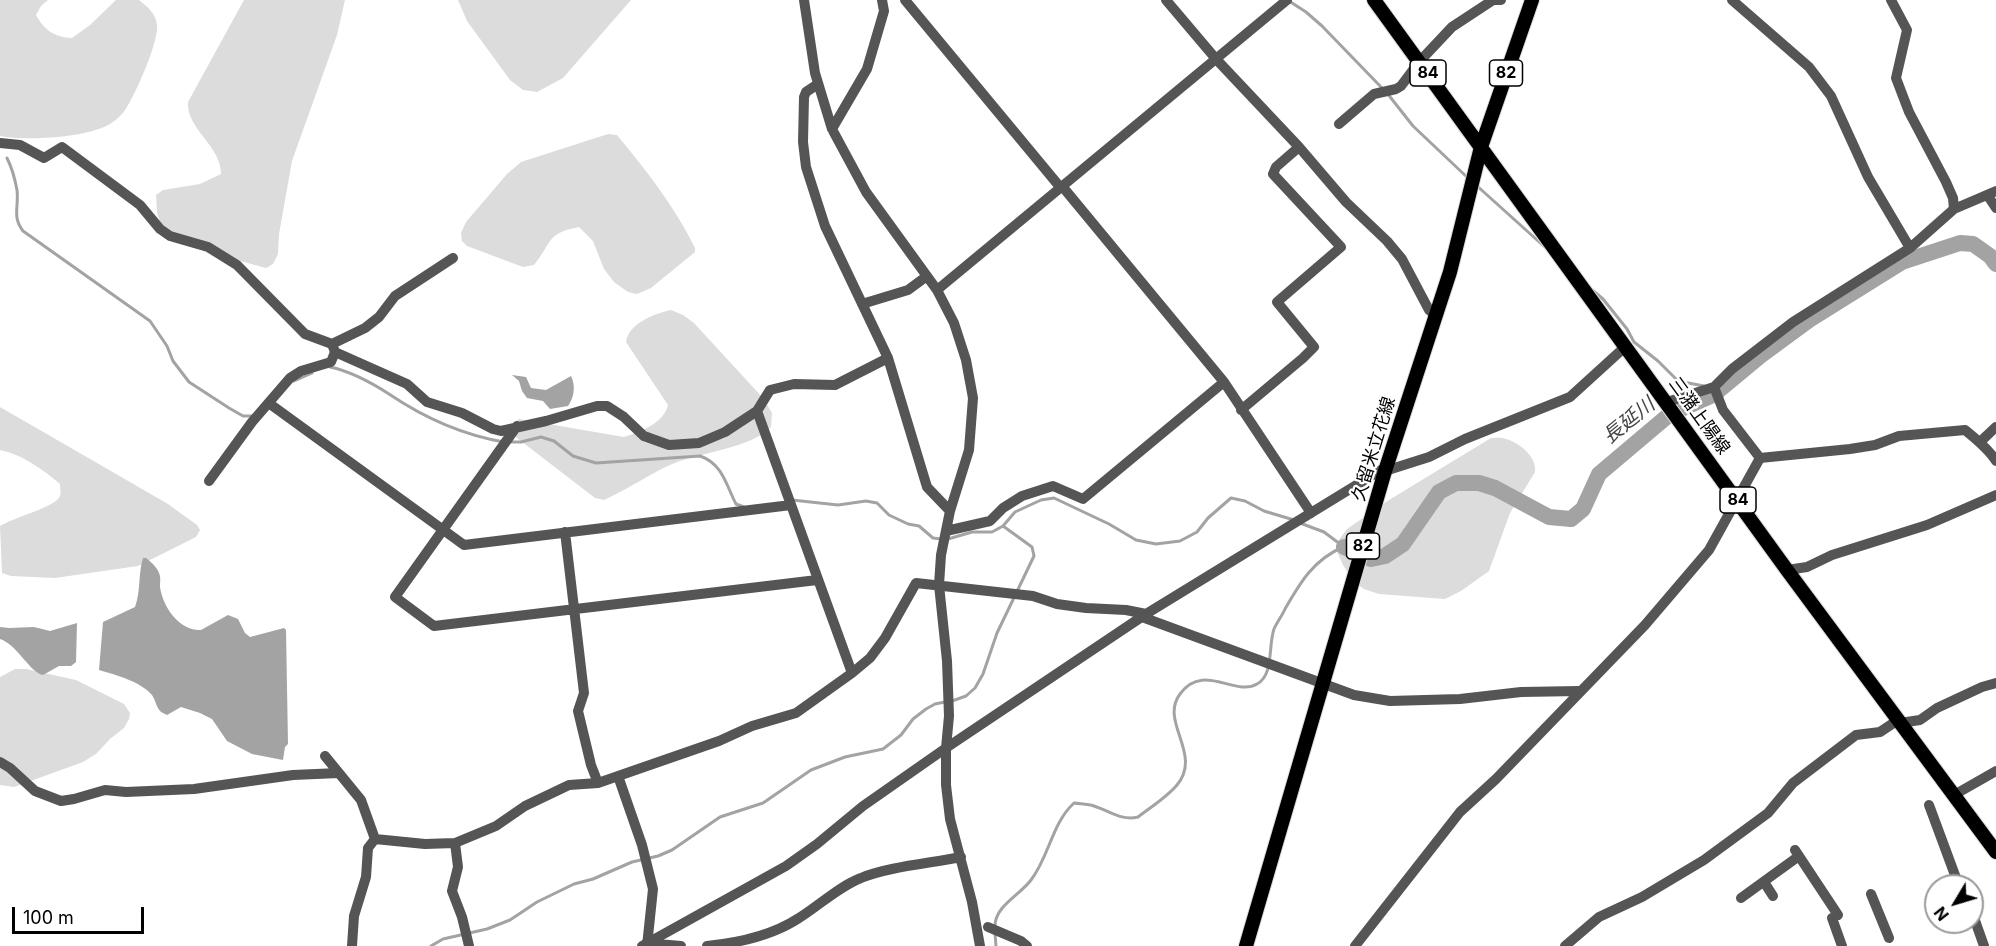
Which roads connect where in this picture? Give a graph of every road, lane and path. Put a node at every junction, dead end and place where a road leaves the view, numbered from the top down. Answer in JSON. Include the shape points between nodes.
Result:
{"nodes":[{"id":1,"x":804,"y":0,"type":"edge"},
{"id":2,"x":882,"y":0,"type":"edge"},
{"id":3,"x":905,"y":0,"type":"edge"},
{"id":4,"x":1167,"y":0,"type":"edge"},
{"id":5,"x":1287,"y":0,"type":"edge"},
{"id":6,"x":1374,"y":0,"type":"edge"},
{"id":7,"x":1501,"y":0,"type":"edge"},
{"id":8,"x":1532,"y":0,"type":"edge"},
{"id":9,"x":1732,"y":0,"type":"edge"},
{"id":10,"x":1891,"y":0,"type":"edge"},
{"id":11,"x":1216,"y":59,"type":"junction"},
{"id":12,"x":1419,"y":62,"type":"junction"},
{"id":13,"x":818,"y":84,"type":"junction"},
{"id":14,"x":1339,"y":124,"type":"dead end"},
{"id":15,"x":832,"y":129,"type":"junction"},
{"id":16,"x":0,"y":142,"type":"edge"},
{"id":17,"x":1299,"y":147,"type":"junction"},
{"id":18,"x":1481,"y":147,"type":"junction"},
{"id":19,"x":1061,"y":187,"type":"junction"},
{"id":20,"x":1992,"y":194,"type":"edge"},
{"id":21,"x":1996,"y":208,"type":"edge"},
{"id":22,"x":1954,"y":209,"type":"junction"},
{"id":23,"x":1910,"y":248,"type":"junction"},
{"id":24,"x":453,"y":258,"type":"dead end"},
{"id":25,"x":927,"y":276,"type":"junction"},
{"id":26,"x":937,"y":290,"type":"junction"},
{"id":27,"x":862,"y":304,"type":"junction"},
{"id":28,"x":1436,"y":316,"type":"junction"},
{"id":29,"x":1626,"y":346,"type":"junction"},
{"id":30,"x":334,"y":348,"type":"junction"},
{"id":31,"x":888,"y":358,"type":"junction"},
{"id":32,"x":1224,"y":382,"type":"junction"},
{"id":33,"x":1714,"y":387,"type":"junction"},
{"id":34,"x":1667,"y":402,"type":"junction"},
{"id":35,"x":270,"y":404,"type":"junction"},
{"id":36,"x":1241,"y":410,"type":"junction"},
{"id":37,"x":756,"y":411,"type":"junction"},
{"id":38,"x":517,"y":426,"type":"junction"},
{"id":39,"x":1996,"y":428,"type":"edge"},
{"id":40,"x":1980,"y":442,"type":"junction"},
{"id":41,"x":1760,"y":458,"type":"junction"},
{"id":42,"x":1996,"y":461,"type":"edge"},
{"id":43,"x":1385,"y":471,"type":"junction"},
{"id":44,"x":209,"y":482,"type":"dead end"},
{"id":45,"x":1996,"y":495,"type":"edge"},
{"id":46,"x":1737,"y":499,"type":"junction"},
{"id":47,"x":791,"y":505,"type":"junction"},
{"id":48,"x":950,"y":512,"type":"junction"},
{"id":49,"x":1311,"y":513,"type":"junction"},
{"id":50,"x":443,"y":530,"type":"junction"},
{"id":51,"x":566,"y":532,"type":"junction"},
{"id":52,"x":945,"y":532,"type":"junction"},
{"id":53,"x":1787,"y":570,"type":"junction"},
{"id":54,"x":817,"y":580,"type":"junction"},
{"id":55,"x":939,"y":585,"type":"junction"},
{"id":56,"x":575,"y":609,"type":"junction"},
{"id":57,"x":1144,"y":615,"type":"junction"},
{"id":58,"x":852,"y":673,"type":"junction"},
{"id":59,"x":1323,"y":682,"type":"junction"},
{"id":60,"x":1996,"y":683,"type":"edge"},
{"id":61,"x":1579,"y":691,"type":"junction"},
{"id":62,"x":1899,"y":721,"type":"junction"},
{"id":63,"x":946,"y":748,"type":"junction"},
{"id":64,"x":325,"y":756,"type":"dead end"},
{"id":65,"x":0,"y":762,"type":"edge"},
{"id":66,"x":1996,"y":771,"type":"edge"},
{"id":67,"x":339,"y":773,"type":"junction"},
{"id":68,"x":618,"y":776,"type":"junction"},
{"id":69,"x":598,"y":783,"type":"junction"},
{"id":70,"x":1954,"y":795,"type":"junction"},
{"id":71,"x":1929,"y":805,"type":"dead end"},
{"id":72,"x":375,"y":839,"type":"junction"},
{"id":73,"x":455,"y":843,"type":"junction"},
{"id":74,"x":1996,"y":852,"type":"edge"},
{"id":75,"x":961,"y":857,"type":"junction"},
{"id":76,"x":1955,"y":874,"type":"edge"},
{"id":77,"x":1764,"y":882,"type":"junction"},
{"id":78,"x":1871,"y":894,"type":"dead end"},
{"id":79,"x":1773,"y":896,"type":"dead end"},
{"id":80,"x":1741,"y":898,"type":"dead end"},
{"id":81,"x":987,"y":927,"type":"dead end"},
{"id":82,"x":1889,"y":938,"type":"dead end"},
{"id":83,"x":645,"y":945,"type":"edge"},
{"id":84,"x":352,"y":946,"type":"edge"},
{"id":85,"x":468,"y":946,"type":"edge"},
{"id":86,"x":681,"y":946,"type":"edge"},
{"id":87,"x":707,"y":946,"type":"edge"},
{"id":88,"x":980,"y":946,"type":"edge"},
{"id":89,"x":1027,"y":946,"type":"edge"},
{"id":90,"x":1246,"y":946,"type":"edge"},
{"id":91,"x":1355,"y":946,"type":"edge"},
{"id":92,"x":1565,"y":946,"type":"edge"},
{"id":93,"x":1842,"y":946,"type":"edge"}],
"edges":[{"from":1,"to":13,"type":"street"},
{"from":2,"to":15,"type":"street","via":[[884,11],[867,69]]},
{"from":3,"to":19,"type":"street"},
{"from":4,"to":11,"type":"street"},
{"from":5,"to":11,"type":"street"},
{"from":6,"to":12,"type":"main road","name":"三潴上陽線","number":"84"},
{"from":7,"to":12,"type":"street","via":[[1493,0],[1461,20]]},
{"from":8,"to":18,"type":"main road","name":"久留米立花線","number":"82"},
{"from":9,"to":23,"type":"street","via":[[1809,67],[1831,96],[1868,177]]},
{"from":10,"to":22,"type":"street","via":[[1907,30],[1896,78],[1909,112],[1946,182]]},
{"from":11,"to":17,"type":"street"},
{"from":11,"to":19,"type":"street"},
{"from":12,"to":14,"type":"street","via":[[1401,86],[1374,94]]},
{"from":12,"to":18,"type":"main road","name":"三潴上陽線","number":"84"},
{"from":13,"to":15,"type":"street"},
{"from":13,"to":27,"type":"street","via":[[804,97],[806,167],[825,226]]},
{"from":15,"to":25,"type":"street","via":[[866,192]]},
{"from":16,"to":30,"type":"street","via":[[20,145],[44,158],[62,147],[141,205],[160,230],[208,246],[237,265],[305,334]]},
{"from":17,"to":28,"type":"street","via":[[1346,202],[1387,241]]},
{"from":17,"to":36,"type":"street","via":[[1276,167],[1274,174],[1341,247],[1277,302],[1314,347]]},
{"from":18,"to":28,"type":"main road","name":"久留米立花線","number":"82"},
{"from":18,"to":29,"type":"main road","name":"三潴上陽線","number":"84"},
{"from":19,"to":26,"type":"street"},
{"from":19,"to":32,"type":"street"},
{"from":20,"to":21,"type":"street"},
{"from":20,"to":22,"type":"street"},
{"from":22,"to":23,"type":"street"},
{"from":23,"to":33,"type":"street","via":[[1793,322]]},
{"from":24,"to":30,"type":"street","via":[[395,296],[379,317]]},
{"from":25,"to":26,"type":"street"},
{"from":25,"to":27,"type":"street","via":[[908,290]]},
{"from":26,"to":48,"type":"street","via":[[954,323],[973,398],[969,450]]},
{"from":27,"to":31,"type":"street"},
{"from":28,"to":43,"type":"main road","name":"久留米立花線","number":"82"},
{"from":29,"to":34,"type":"main road","name":"三潴上陽線","number":"84"},
{"from":29,"to":43,"type":"street","via":[[1570,397],[1465,439],[1429,458]]},
{"from":30,"to":35,"type":"street","via":[[331,362],[290,378]]},
{"from":30,"to":38,"type":"street","via":[[407,384],[427,402],[462,413],[493,429]]},
{"from":31,"to":37,"type":"street","via":[[835,385],[794,384],[770,390]]},
{"from":31,"to":48,"type":"street","via":[[927,487]]},
{"from":32,"to":36,"type":"street"},
{"from":32,"to":52,"type":"street","via":[[1083,499],[1053,486],[1022,496],[990,521]]},
{"from":33,"to":34,"type":"street"},
{"from":33,"to":41,"type":"street","via":[[1723,410]]},
{"from":34,"to":46,"type":"main road","name":"三潴上陽線","number":"84"},
{"from":35,"to":44,"type":"street","via":[[252,422]]},
{"from":35,"to":50,"type":"street"},
{"from":36,"to":49,"type":"street"},
{"from":37,"to":38,"type":"street","via":[[725,432],[699,443],[669,445],[644,435],[607,406]]},
{"from":37,"to":47,"type":"street"},
{"from":38,"to":50,"type":"street"},
{"from":39,"to":40,"type":"street"},
{"from":40,"to":41,"type":"street","via":[[1965,430],[1956,430],[1899,436],[1850,450]]},
{"from":40,"to":42,"type":"street"},
{"from":41,"to":46,"type":"street"},
{"from":43,"to":49,"type":"street"},
{"from":43,"to":59,"type":"main road","name":"久留米立花線","number":"82"},
{"from":45,"to":53,"type":"street","via":[[1926,525],[1832,555],[1808,567]]},
{"from":46,"to":53,"type":"main road","name":"三潴上陽線","number":"84"},
{"from":46,"to":61,"type":"street","via":[[1709,550],[1645,625]]},
{"from":47,"to":51,"type":"street"},
{"from":47,"to":54,"type":"street"},
{"from":48,"to":52,"type":"street"},
{"from":49,"to":57,"type":"street"},
{"from":50,"to":51,"type":"street","via":[[464,545]]},
{"from":50,"to":56,"type":"street","via":[[395,597],[434,626]]},
{"from":51,"to":56,"type":"street"},
{"from":52,"to":55,"type":"street"},
{"from":53,"to":62,"type":"main road","name":"三潴上陽線","number":"84"},
{"from":54,"to":56,"type":"street"},
{"from":54,"to":58,"type":"street"},
{"from":55,"to":57,"type":"street"},
{"from":55,"to":58,"type":"street","via":[[916,583],[885,638]]},
{"from":55,"to":63,"type":"street","via":[[948,672]]},
{"from":56,"to":69,"type":"street","via":[[584,693],[578,711]]},
{"from":57,"to":59,"type":"street"},
{"from":57,"to":63,"type":"street"},
{"from":58,"to":68,"type":"street","via":[[796,713]]},
{"from":59,"to":61,"type":"street","via":[[1354,695],[1390,701]]},
{"from":59,"to":90,"type":"main road","name":"久留米立花線","number":"82"},
{"from":60,"to":62,"type":"street","via":[[1937,708],[1920,720]]},
{"from":61,"to":91,"type":"street","via":[[1460,812]]},
{"from":62,"to":70,"type":"main road","name":"三潴上陽線","number":"84"},
{"from":62,"to":92,"type":"street","via":[[1880,732],[1856,735],[1793,783],[1768,813],[1704,860],[1599,917]]},
{"from":63,"to":75,"type":"street","via":[[946,785]]},
{"from":63,"to":83,"type":"street","via":[[786,866]]},
{"from":64,"to":67,"type":"street"},
{"from":65,"to":67,"type":"street","via":[[35,791],[61,801],[105,790],[194,789],[293,775]]},
{"from":66,"to":70,"type":"street"},
{"from":67,"to":72,"type":"street","via":[[362,800]]},
{"from":68,"to":69,"type":"street"},
{"from":68,"to":83,"type":"street","via":[[653,889]]},
{"from":69,"to":73,"type":"street","via":[[569,785],[525,806],[496,826]]},
{"from":70,"to":74,"type":"main road","name":"三潴上陽線","number":"84"},
{"from":71,"to":76,"type":"street"},
{"from":72,"to":73,"type":"street"},
{"from":72,"to":84,"type":"street","via":[[368,848]]},
{"from":73,"to":85,"type":"street","via":[[458,867],[452,891]]},
{"from":75,"to":87,"type":"street","via":[[864,876],[782,927],[755,937]]},
{"from":75,"to":88,"type":"street"},
{"from":77,"to":79,"type":"street"},
{"from":77,"to":80,"type":"street"},
{"from":77,"to":93,"type":"street","via":[[1797,853],[1835,916]]},
{"from":78,"to":82,"type":"street"},
{"from":81,"to":89,"type":"street"},
{"from":83,"to":86,"type":"street"}]}
